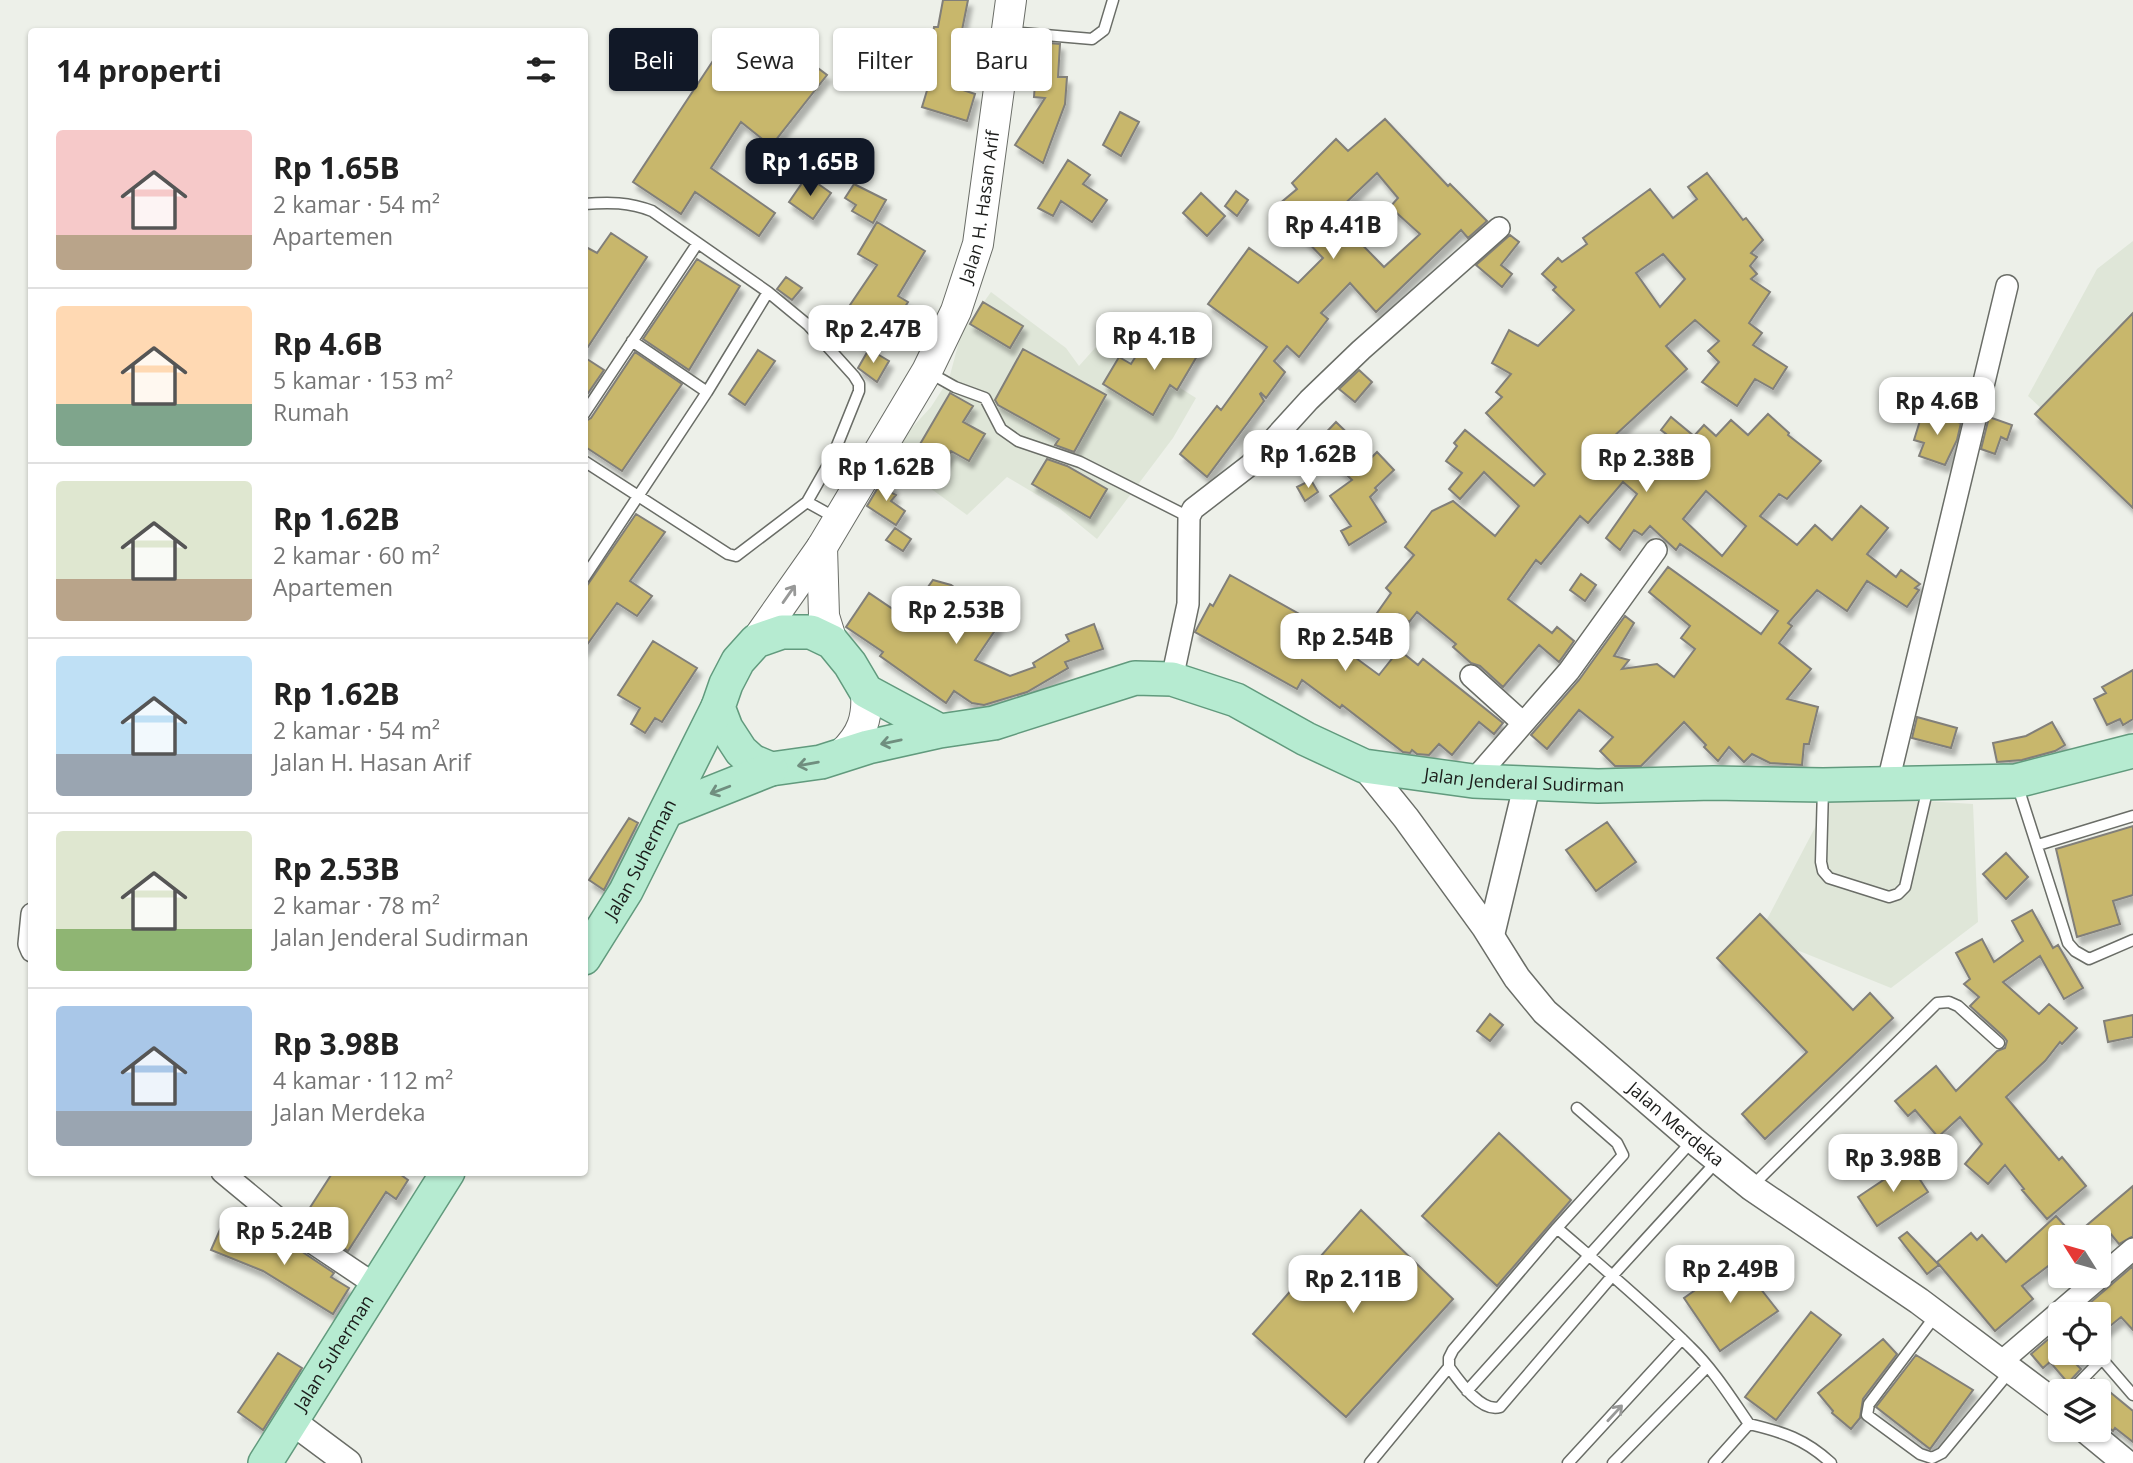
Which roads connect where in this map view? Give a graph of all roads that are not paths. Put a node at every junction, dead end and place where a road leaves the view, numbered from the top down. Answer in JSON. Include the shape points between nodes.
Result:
{"nodes":[{"id":1,"x":1011,"y":0,"type":"edge"},
{"id":2,"x":1113,"y":0,"type":"edge"},
{"id":3,"x":1008,"y":28,"type":"edge"},
{"id":4,"x":1052,"y":36,"type":"edge"},
{"id":5,"x":999,"y":91,"type":"edge"},
{"id":6,"x":588,"y":204,"type":"edge"},
{"id":7,"x":1499,"y":228,"type":"dead end"},
{"id":8,"x":696,"y":244,"type":"junction"},
{"id":9,"x":2007,"y":286,"type":"dead end"},
{"id":10,"x":768,"y":292,"type":"junction"},
{"id":11,"x":632,"y":341,"type":"junction"},
{"id":12,"x":927,"y":371,"type":"junction"},
{"id":13,"x":707,"y":392,"type":"junction"},
{"id":14,"x":588,"y":408,"type":"edge"},
{"id":15,"x":832,"y":458,"type":"junction"},
{"id":16,"x":588,"y":464,"type":"edge"},
{"id":17,"x":863,"y":479,"type":"junction"},
{"id":18,"x":639,"y":497,"type":"junction"},
{"id":19,"x":807,"y":502,"type":"junction"},
{"id":20,"x":1189,"y":517,"type":"junction"},
{"id":21,"x":838,"y":520,"type":"junction"},
{"id":22,"x":822,"y":547,"type":"junction"},
{"id":23,"x":1656,"y":551,"type":"dead end"},
{"id":24,"x":588,"y":572,"type":"edge"},
{"id":25,"x":756,"y":641,"type":"junction"},
{"id":26,"x":832,"y":642,"type":"junction"},
{"id":27,"x":1471,"y":676,"type":"dead end"},
{"id":28,"x":1172,"y":679,"type":"junction"},
{"id":29,"x":866,"y":691,"type":"junction"},
{"id":30,"x":718,"y":707,"type":"junction"},
{"id":31,"x":1523,"y":723,"type":"junction"},
{"id":32,"x":940,"y":731,"type":"junction"},
{"id":33,"x":2133,"y":751,"type":"edge"},
{"id":34,"x":843,"y":753,"type":"junction"},
{"id":35,"x":1364,"y":766,"type":"junction"},
{"id":36,"x":771,"y":769,"type":"junction"},
{"id":37,"x":1473,"y":781,"type":"junction"},
{"id":38,"x":2016,"y":781,"type":"junction"},
{"id":39,"x":1888,"y":782,"type":"junction"},
{"id":40,"x":1929,"y":784,"type":"junction"},
{"id":41,"x":1527,"y":785,"type":"junction"},
{"id":42,"x":1823,"y":785,"type":"junction"},
{"id":43,"x":668,"y":810,"type":"junction"},
{"id":44,"x":2133,"y":816,"type":"edge"},
{"id":45,"x":2038,"y":845,"type":"junction"},
{"id":46,"x":1491,"y":935,"type":"junction"},
{"id":47,"x":2133,"y":940,"type":"edge"},
{"id":48,"x":588,"y":952,"type":"edge"},
{"id":49,"x":1999,"y":1043,"type":"dead end"},
{"id":50,"x":1577,"y":1108,"type":"dead end"},
{"id":51,"x":1693,"y":1140,"type":"junction"},
{"id":52,"x":1719,"y":1159,"type":"junction"},
{"id":53,"x":227,"y":1176,"type":"edge"},
{"id":54,"x":446,"y":1176,"type":"edge"},
{"id":55,"x":1751,"y":1187,"type":"junction"},
{"id":56,"x":1557,"y":1228,"type":"junction"},
{"id":57,"x":2133,"y":1249,"type":"edge"},
{"id":58,"x":1588,"y":1256,"type":"junction"},
{"id":59,"x":1614,"y":1275,"type":"junction"},
{"id":60,"x":377,"y":1286,"type":"junction"},
{"id":61,"x":1936,"y":1314,"type":"junction"},
{"id":62,"x":1682,"y":1339,"type":"junction"},
{"id":63,"x":2006,"y":1366,"type":"junction"},
{"id":64,"x":1449,"y":1367,"type":"junction"},
{"id":65,"x":1707,"y":1367,"type":"junction"},
{"id":66,"x":2083,"y":1379,"type":"edge"},
{"id":67,"x":1467,"y":1391,"type":"junction"},
{"id":68,"x":2048,"y":1392,"type":"edge"},
{"id":69,"x":2133,"y":1395,"type":"edge"},
{"id":70,"x":293,"y":1422,"type":"junction"},
{"id":71,"x":1749,"y":1424,"type":"junction"},
{"id":72,"x":2101,"y":1442,"type":"edge"},
{"id":73,"x":265,"y":1463,"type":"edge"},
{"id":74,"x":348,"y":1463,"type":"edge"},
{"id":75,"x":1370,"y":1463,"type":"edge"},
{"id":76,"x":1568,"y":1463,"type":"edge"},
{"id":77,"x":1612,"y":1463,"type":"edge"},
{"id":78,"x":1714,"y":1463,"type":"edge"},
{"id":79,"x":1831,"y":1463,"type":"edge"},
{"id":80,"x":2126,"y":1463,"type":"edge"}],
"edges":[{"from":1,"to":3,"type":"main road","name":"Jalan H. Hasan Arif"},
{"from":2,"to":4,"type":"lane","via":[[1104,30],[1092,39]]},
{"from":5,"to":12,"type":"main road","name":"Jalan H. Hasan Arif","via":[[978,244],[956,311]]},
{"from":6,"to":8,"type":"lane","via":[[634,204],[652,211]]},
{"from":7,"to":20,"type":"street","via":[[1361,350],[1257,458],[1196,505]]},
{"from":8,"to":10,"type":"lane"},
{"from":8,"to":11,"type":"lane"},
{"from":9,"to":39,"type":"street"},
{"from":10,"to":13,"type":"lane"},
{"from":10,"to":15,"type":"lane","via":[[808,325],[859,384]]},
{"from":11,"to":13,"type":"lane"},
{"from":11,"to":14,"type":"lane"},
{"from":12,"to":17,"type":"main road","name":"Jalan H. Hasan Arif"},
{"from":12,"to":20,"type":"lane","via":[[985,398],[1001,429],[1018,441],[1080,462]]},
{"from":13,"to":18,"type":"lane"},
{"from":15,"to":17,"type":"lane"},
{"from":15,"to":19,"type":"lane"},
{"from":16,"to":18,"type":"lane"},
{"from":17,"to":21,"type":"main road","name":"Jalan H. Hasan Arif"},
{"from":18,"to":19,"type":"lane","via":[[736,556]]},
{"from":18,"to":24,"type":"lane"},
{"from":19,"to":21,"type":"lane"},
{"from":20,"to":28,"type":"street","via":[[1188,604]]},
{"from":21,"to":22,"type":"main road","name":"Jalan H. Hasan Arif"},
{"from":25,"to":22,"type":"main road","name":"Jalan H. Hasan Arif","one_way":true},
{"from":22,"to":26,"type":"main road","via":[[824,616]]},
{"from":23,"to":31,"type":"street","via":[[1569,671]]},
{"from":25,"to":26,"type":"main road","via":[[797,630]]},
{"from":25,"to":30,"type":"main road","via":[[738,661]]},
{"from":26,"to":29,"type":"main road"},
{"from":27,"to":31,"type":"street"},
{"from":28,"to":32,"type":"main road","name":"Jalan Jenderal Sudirman","via":[[1135,678],[994,723]]},
{"from":28,"to":35,"type":"main road","name":"Jalan Jenderal Sudirman","via":[[1236,700]]},
{"from":29,"to":32,"type":"main road"},
{"from":29,"to":34,"type":"main road","via":[[862,730]]},
{"from":30,"to":36,"type":"main road","via":[[741,751]]},
{"from":30,"to":43,"type":"main road","name":"Jalan Suherman"},
{"from":31,"to":37,"type":"street"},
{"from":32,"to":34,"type":"main road","name":"Jalan Jenderal Sudirman","one_way":true},
{"from":33,"to":38,"type":"main road","name":"Jalan Jenderal Sudirman"},
{"from":34,"to":36,"type":"main road","one_way":true,"via":[[821,762]]},
{"from":35,"to":37,"type":"main road","name":"Jalan Jenderal Sudirman"},
{"from":35,"to":46,"type":"street","name":"Jalan Merdeka"},
{"from":36,"to":43,"type":"main road","one_way":true},
{"from":37,"to":41,"type":"main road","name":"Jalan Jenderal Sudirman"},
{"from":38,"to":40,"type":"main road","name":"Jalan Jenderal Sudirman"},
{"from":38,"to":45,"type":"lane"},
{"from":39,"to":40,"type":"main road","name":"Jalan Jenderal Sudirman"},
{"from":39,"to":42,"type":"main road","name":"Jalan Jenderal Sudirman"},
{"from":40,"to":42,"type":"lane","via":[[1905,887],[1889,897],[1823,872]]},
{"from":41,"to":42,"type":"main road","name":"Jalan Jenderal Sudirman"},
{"from":41,"to":46,"type":"street"},
{"from":43,"to":48,"type":"main road","name":"Jalan Suherman"},
{"from":44,"to":45,"type":"lane"},
{"from":45,"to":47,"type":"lane","via":[[2068,943],[2075,951],[2084,958],[2095,958]]},
{"from":46,"to":51,"type":"street","name":"Jalan Merdeka","via":[[1545,1012]]},
{"from":49,"to":55,"type":"lane","via":[[1958,1006],[1937,1003]]},
{"from":50,"to":56,"type":"lane","via":[[1617,1143],[1623,1155]]},
{"from":51,"to":52,"type":"street","name":"Jalan Merdeka"},
{"from":51,"to":58,"type":"lane"},
{"from":52,"to":55,"type":"street","name":"Jalan Merdeka"},
{"from":52,"to":59,"type":"lane"},
{"from":53,"to":60,"type":"street","via":[[286,1224]]},
{"from":54,"to":60,"type":"main road","name":"Jalan Suherman"},
{"from":55,"to":61,"type":"street","name":"Jalan Merdeka"},
{"from":56,"to":58,"type":"lane"},
{"from":56,"to":64,"type":"lane","via":[[1453,1350]]},
{"from":57,"to":63,"type":"street"},
{"from":58,"to":59,"type":"lane"},
{"from":58,"to":67,"type":"lane"},
{"from":59,"to":62,"type":"lane"},
{"from":59,"to":67,"type":"lane","via":[[1500,1407],[1488,1407]]},
{"from":60,"to":70,"type":"main road","name":"Jalan Suherman"},
{"from":61,"to":63,"type":"street","name":"Jalan Merdeka"},
{"from":61,"to":63,"type":"lane","via":[[1869,1404],[1867,1415],[1920,1454],[1933,1458],[1942,1453]]},
{"from":62,"to":65,"type":"lane"},
{"from":76,"to":62,"type":"lane","one_way":true},
{"from":63,"to":68,"type":"street","name":"Jalan Merdeka"},
{"from":64,"to":67,"type":"lane"},
{"from":64,"to":75,"type":"lane"},
{"from":65,"to":71,"type":"lane"},
{"from":65,"to":77,"type":"lane"},
{"from":66,"to":69,"type":"lane","via":[[2102,1359]]},
{"from":70,"to":73,"type":"main road","name":"Jalan Suherman"},
{"from":70,"to":74,"type":"street"},
{"from":71,"to":78,"type":"lane"},
{"from":71,"to":79,"type":"lane","via":[[1786,1433]]},
{"from":72,"to":80,"type":"street"}]}
